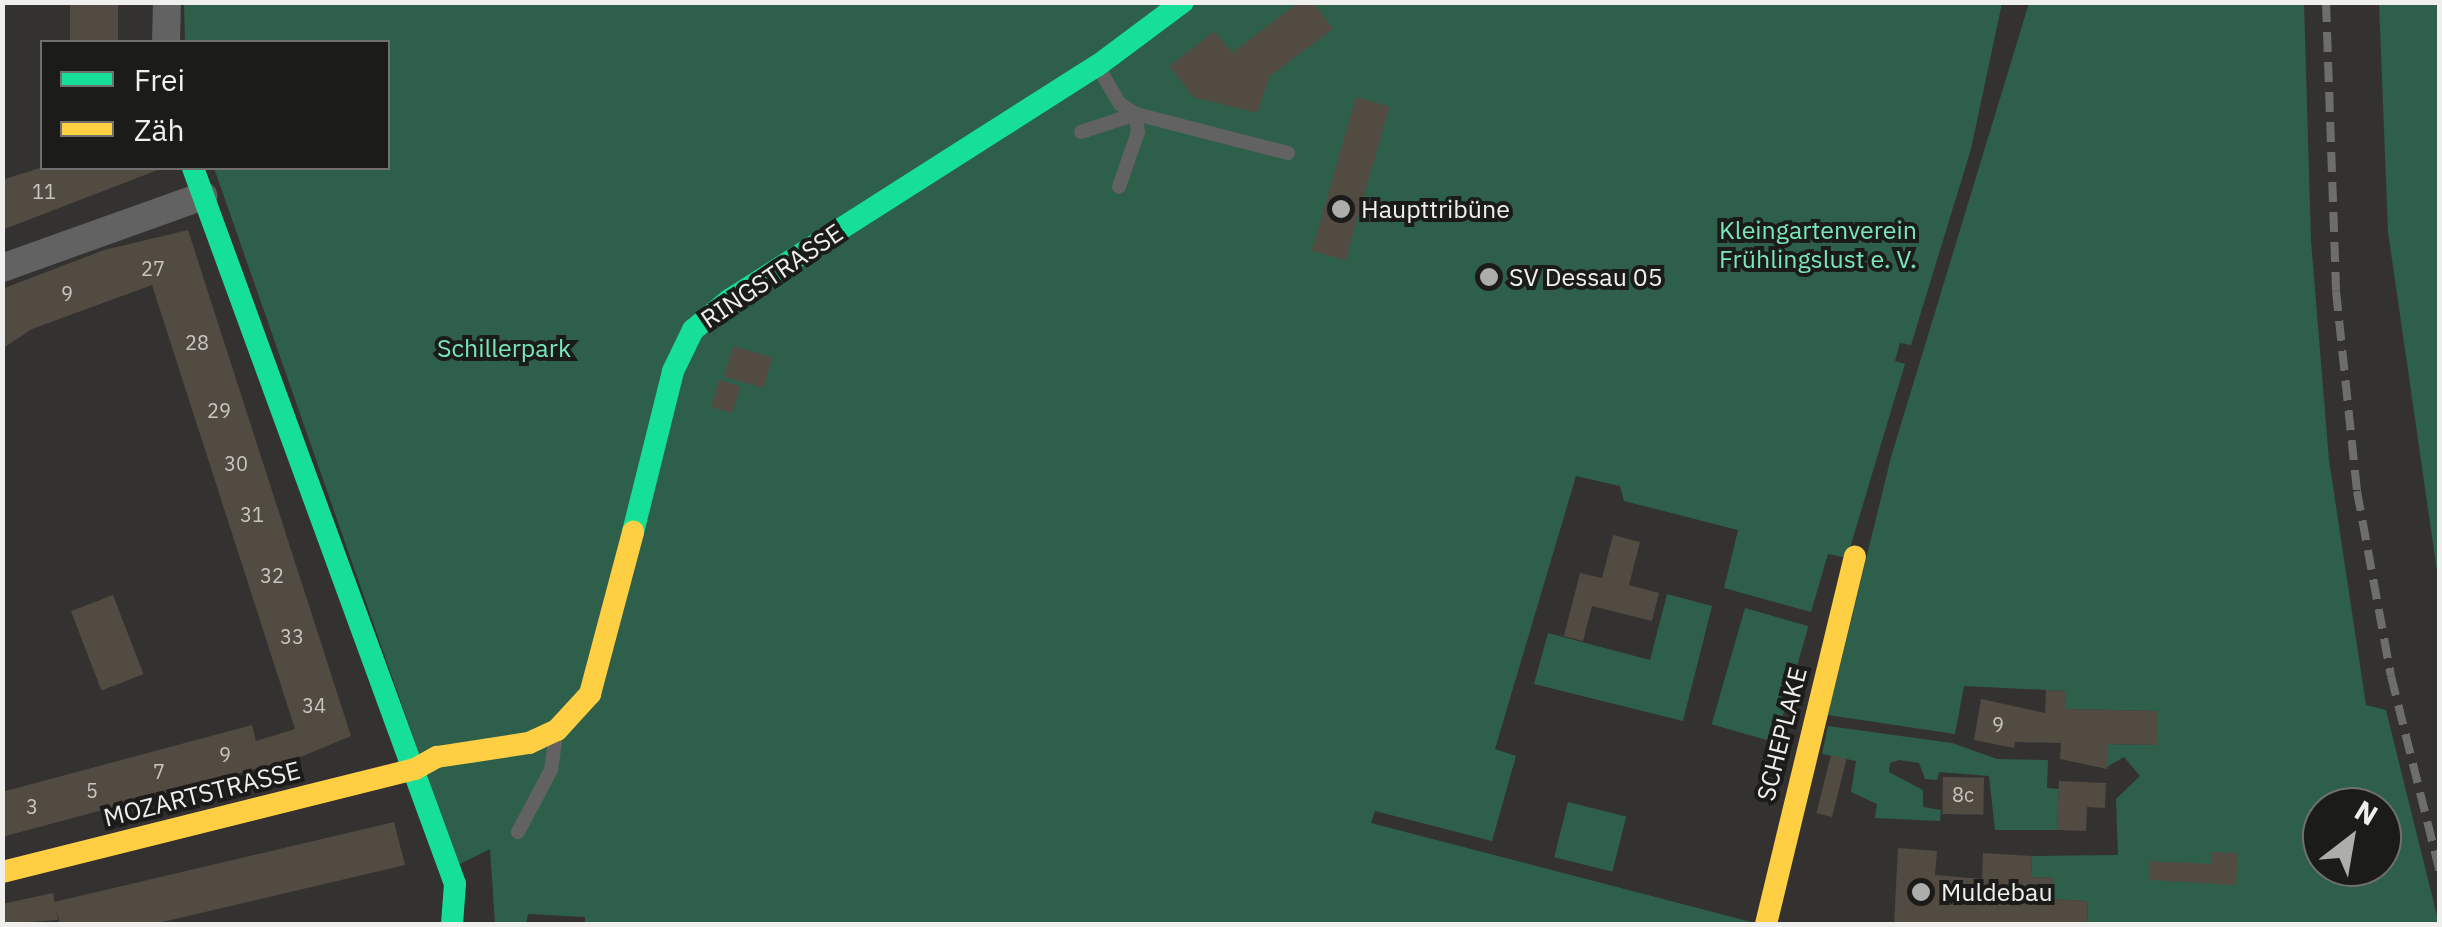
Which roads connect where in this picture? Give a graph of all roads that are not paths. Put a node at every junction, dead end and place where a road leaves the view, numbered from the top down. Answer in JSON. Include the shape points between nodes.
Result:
{"nodes":[{"id":1,"x":166,"y":2,"type":"edge"},
{"id":2,"x":1183,"y":2,"type":"edge"},
{"id":3,"x":166,"y":40,"type":"edge"},
{"id":4,"x":1098,"y":66,"type":"junction"},
{"id":5,"x":1136,"y":114,"type":"junction"},
{"id":6,"x":1081,"y":132,"type":"dead end"},
{"id":7,"x":1288,"y":153,"type":"dead end"},
{"id":8,"x":194,"y":170,"type":"edge"},
{"id":9,"x":1119,"y":187,"type":"dead end"},
{"id":10,"x":203,"y":196,"type":"junction"},
{"id":11,"x":2,"y":268,"type":"edge"},
{"id":12,"x":1855,"y":557,"type":"dead end"},
{"id":13,"x":557,"y":730,"type":"junction"},
{"id":14,"x":415,"y":769,"type":"junction"},
{"id":15,"x":518,"y":832,"type":"dead end"},
{"id":16,"x":2,"y":872,"type":"edge"},
{"id":17,"x":452,"y":924,"type":"edge"},
{"id":18,"x":1766,"y":924,"type":"edge"}],
"edges":[{"from":1,"to":3,"type":"street"},
{"from":2,"to":4,"type":"street","name":"RINGSTRASSE"},
{"from":4,"to":5,"type":"lane","via":[[1120,104]]},
{"from":4,"to":13,"type":"street","name":"RINGSTRASSE","via":[[729,300],[693,330],[673,371],[598,673],[590,694]]},
{"from":5,"to":6,"type":"lane"},
{"from":5,"to":7,"type":"lane"},
{"from":5,"to":9,"type":"lane","via":[[1138,132]]},
{"from":8,"to":10,"type":"street"},
{"from":10,"to":11,"type":"street"},
{"from":10,"to":14,"type":"street"},
{"from":12,"to":18,"type":"street","name":"SCHEPLAKE"},
{"from":13,"to":14,"type":"street","name":"RINGSTRASSE","via":[[512,746],[437,757]]},
{"from":13,"to":15,"type":"lane","via":[[550,770]]},
{"from":14,"to":16,"type":"street","name":"MOZARTSTRASSE"},
{"from":14,"to":17,"type":"street","via":[[455,884]]}]}
